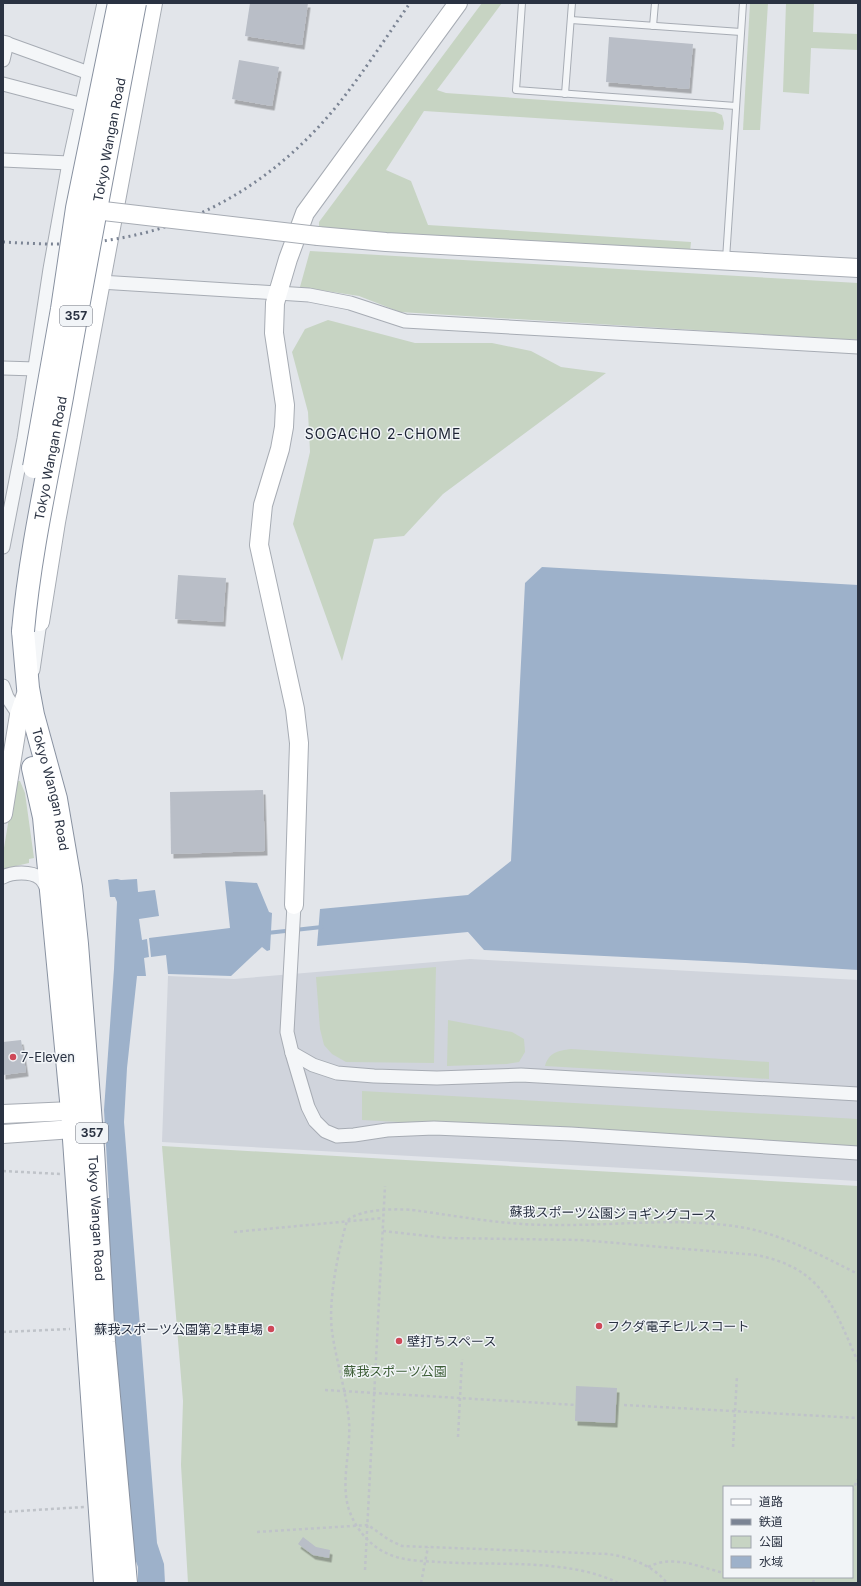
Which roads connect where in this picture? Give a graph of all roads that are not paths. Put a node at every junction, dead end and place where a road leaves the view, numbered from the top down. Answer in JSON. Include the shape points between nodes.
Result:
{"nodes":[{"id":1,"x":104,"y":3,"type":"edge"},
{"id":2,"x":119,"y":3,"type":"edge"},
{"id":3,"x":135,"y":3,"type":"edge"},
{"id":4,"x":153,"y":3,"type":"edge"},
{"id":5,"x":458,"y":3,"type":"edge"},
{"id":6,"x":522,"y":3,"type":"edge"},
{"id":7,"x":572,"y":3,"type":"edge"},
{"id":8,"x":655,"y":3,"type":"edge"},
{"id":9,"x":743,"y":3,"type":"edge"},
{"id":10,"x":571,"y":20,"type":"junction"},
{"id":11,"x":653,"y":26,"type":"junction"},
{"id":12,"x":741,"y":32,"type":"junction"},
{"id":13,"x":5,"y":43,"type":"edge"},
{"id":14,"x":3,"y":60,"type":"edge"},
{"id":15,"x":89,"y":73,"type":"junction"},
{"id":16,"x":3,"y":84,"type":"edge"},
{"id":17,"x":565,"y":94,"type":"junction"},
{"id":18,"x":82,"y":105,"type":"junction"},
{"id":19,"x":736,"y":106,"type":"junction"},
{"id":20,"x":3,"y":160,"type":"edge"},
{"id":21,"x":69,"y":163,"type":"junction"},
{"id":22,"x":86,"y":209,"type":"junction"},
{"id":23,"x":108,"y":235,"type":"junction"},
{"id":24,"x":56,"y":236,"type":"junction"},
{"id":25,"x":726,"y":259,"type":"junction"},
{"id":26,"x":858,"y":268,"type":"edge"},
{"id":27,"x":100,"y":282,"type":"junction"},
{"id":28,"x":278,"y":294,"type":"junction"},
{"id":29,"x":858,"y":347,"type":"edge"},
{"id":30,"x":3,"y":368,"type":"edge"},
{"id":31,"x":36,"y":369,"type":"junction"},
{"id":32,"x":3,"y":547,"type":"edge"},
{"id":33,"x":24,"y":628,"type":"junction"},
{"id":34,"x":3,"y":686,"type":"edge"},
{"id":35,"x":28,"y":688,"type":"junction"},
{"id":36,"x":19,"y":715,"type":"junction"},
{"id":37,"x":8,"y":754,"type":"edge"},
{"id":38,"x":3,"y":814,"type":"edge"},
{"id":39,"x":3,"y":877,"type":"edge"},
{"id":40,"x":51,"y":898,"type":"junction"},
{"id":41,"x":294,"y":905,"type":"joint"},
{"id":42,"x":292,"y":1053,"type":"junction"},
{"id":43,"x":858,"y":1094,"type":"edge"},
{"id":44,"x":3,"y":1114,"type":"edge"},
{"id":45,"x":78,"y":1120,"type":"junction"},
{"id":46,"x":3,"y":1134,"type":"edge"},
{"id":47,"x":858,"y":1153,"type":"edge"},
{"id":48,"x":105,"y":1583,"type":"edge"},
{"id":49,"x":126,"y":1583,"type":"edge"}],
"edges":[{"from":1,"to":15,"type":"street"},
{"from":2,"to":22,"type":"highway","name":"Tokyo Wangan Road","number":"357","bridge":true},
{"from":3,"to":22,"type":"highway","name":"Tokyo Wangan Road","number":"357","bridge":true},
{"from":4,"to":23,"type":"street"},
{"from":5,"to":28,"type":"street","via":[[305,213]]},
{"from":6,"to":17,"type":"lane","via":[[516,90]]},
{"from":7,"to":10,"type":"lane"},
{"from":8,"to":11,"type":"lane"},
{"from":9,"to":12,"type":"lane"},
{"from":10,"to":11,"type":"lane"},
{"from":10,"to":17,"type":"lane"},
{"from":11,"to":12,"type":"lane"},
{"from":12,"to":19,"type":"lane"},
{"from":13,"to":14,"type":"street"},
{"from":13,"to":15,"type":"street"},
{"from":15,"to":18,"type":"street"},
{"from":16,"to":18,"type":"street"},
{"from":17,"to":19,"type":"lane"},
{"from":18,"to":21,"type":"street"},
{"from":19,"to":25,"type":"lane"},
{"from":20,"to":21,"type":"street"},
{"from":21,"to":24,"type":"street"},
{"from":22,"to":25,"type":"street","bridge":true,"via":[[318,236],[393,242]]},
{"from":22,"to":33,"type":"highway","name":"Tokyo Wangan Road","number":"357","bridge":true,"via":[[62,309],[14,580]]},
{"from":23,"to":24,"type":"street"},
{"from":23,"to":27,"type":"street"},
{"from":24,"to":31,"type":"street"},
{"from":25,"to":26,"type":"street"},
{"from":27,"to":28,"type":"street"},
{"from":27,"to":33,"type":"street","via":[[58,515]]},
{"from":28,"to":29,"type":"street","via":[[309,295],[350,302],[405,321]]},
{"from":28,"to":41,"type":"street","via":[[275,303],[274,333],[285,406],[284,427],[264,506],[259,545],[299,743]]},
{"from":30,"to":31,"type":"street"},
{"from":31,"to":32,"type":"street"},
{"from":33,"to":35,"type":"highway","name":"Tokyo Wangan Road","number":"357"},
{"from":33,"to":36,"type":"highway","name":"Tokyo Wangan Road","number":"357","via":[[11,662]]},
{"from":34,"to":36,"type":"street"},
{"from":35,"to":36,"type":"street"},
{"from":35,"to":45,"type":"highway","name":"Tokyo Wangan Road","number":"357","via":[[56,799],[71,887],[80,973]]},
{"from":36,"to":37,"type":"street"},
{"from":36,"to":40,"type":"highway","name":"Tokyo Wangan Road","number":"357","via":[[44,817]]},
{"from":37,"to":38,"type":"street"},
{"from":39,"to":40,"type":"street","via":[[22,873],[40,877]]},
{"from":40,"to":45,"type":"highway","name":"Tokyo Wangan Road","number":"357"},
{"from":41,"to":42,"type":"street","via":[[287,1025]]},
{"from":42,"to":43,"type":"street","via":[[313,1065],[336,1073],[374,1076],[437,1078],[521,1075]]},
{"from":42,"to":47,"type":"street","via":[[308,1107],[315,1121],[325,1131],[337,1136],[434,1128],[571,1134]]},
{"from":44,"to":45,"type":"street"},
{"from":45,"to":46,"type":"street"},
{"from":45,"to":48,"type":"highway","name":"Tokyo Wangan Road","number":"357","via":[[76,1175]]},
{"from":45,"to":49,"type":"highway","name":"Tokyo Wangan Road","number":"357","via":[[103,1328]]}]}
